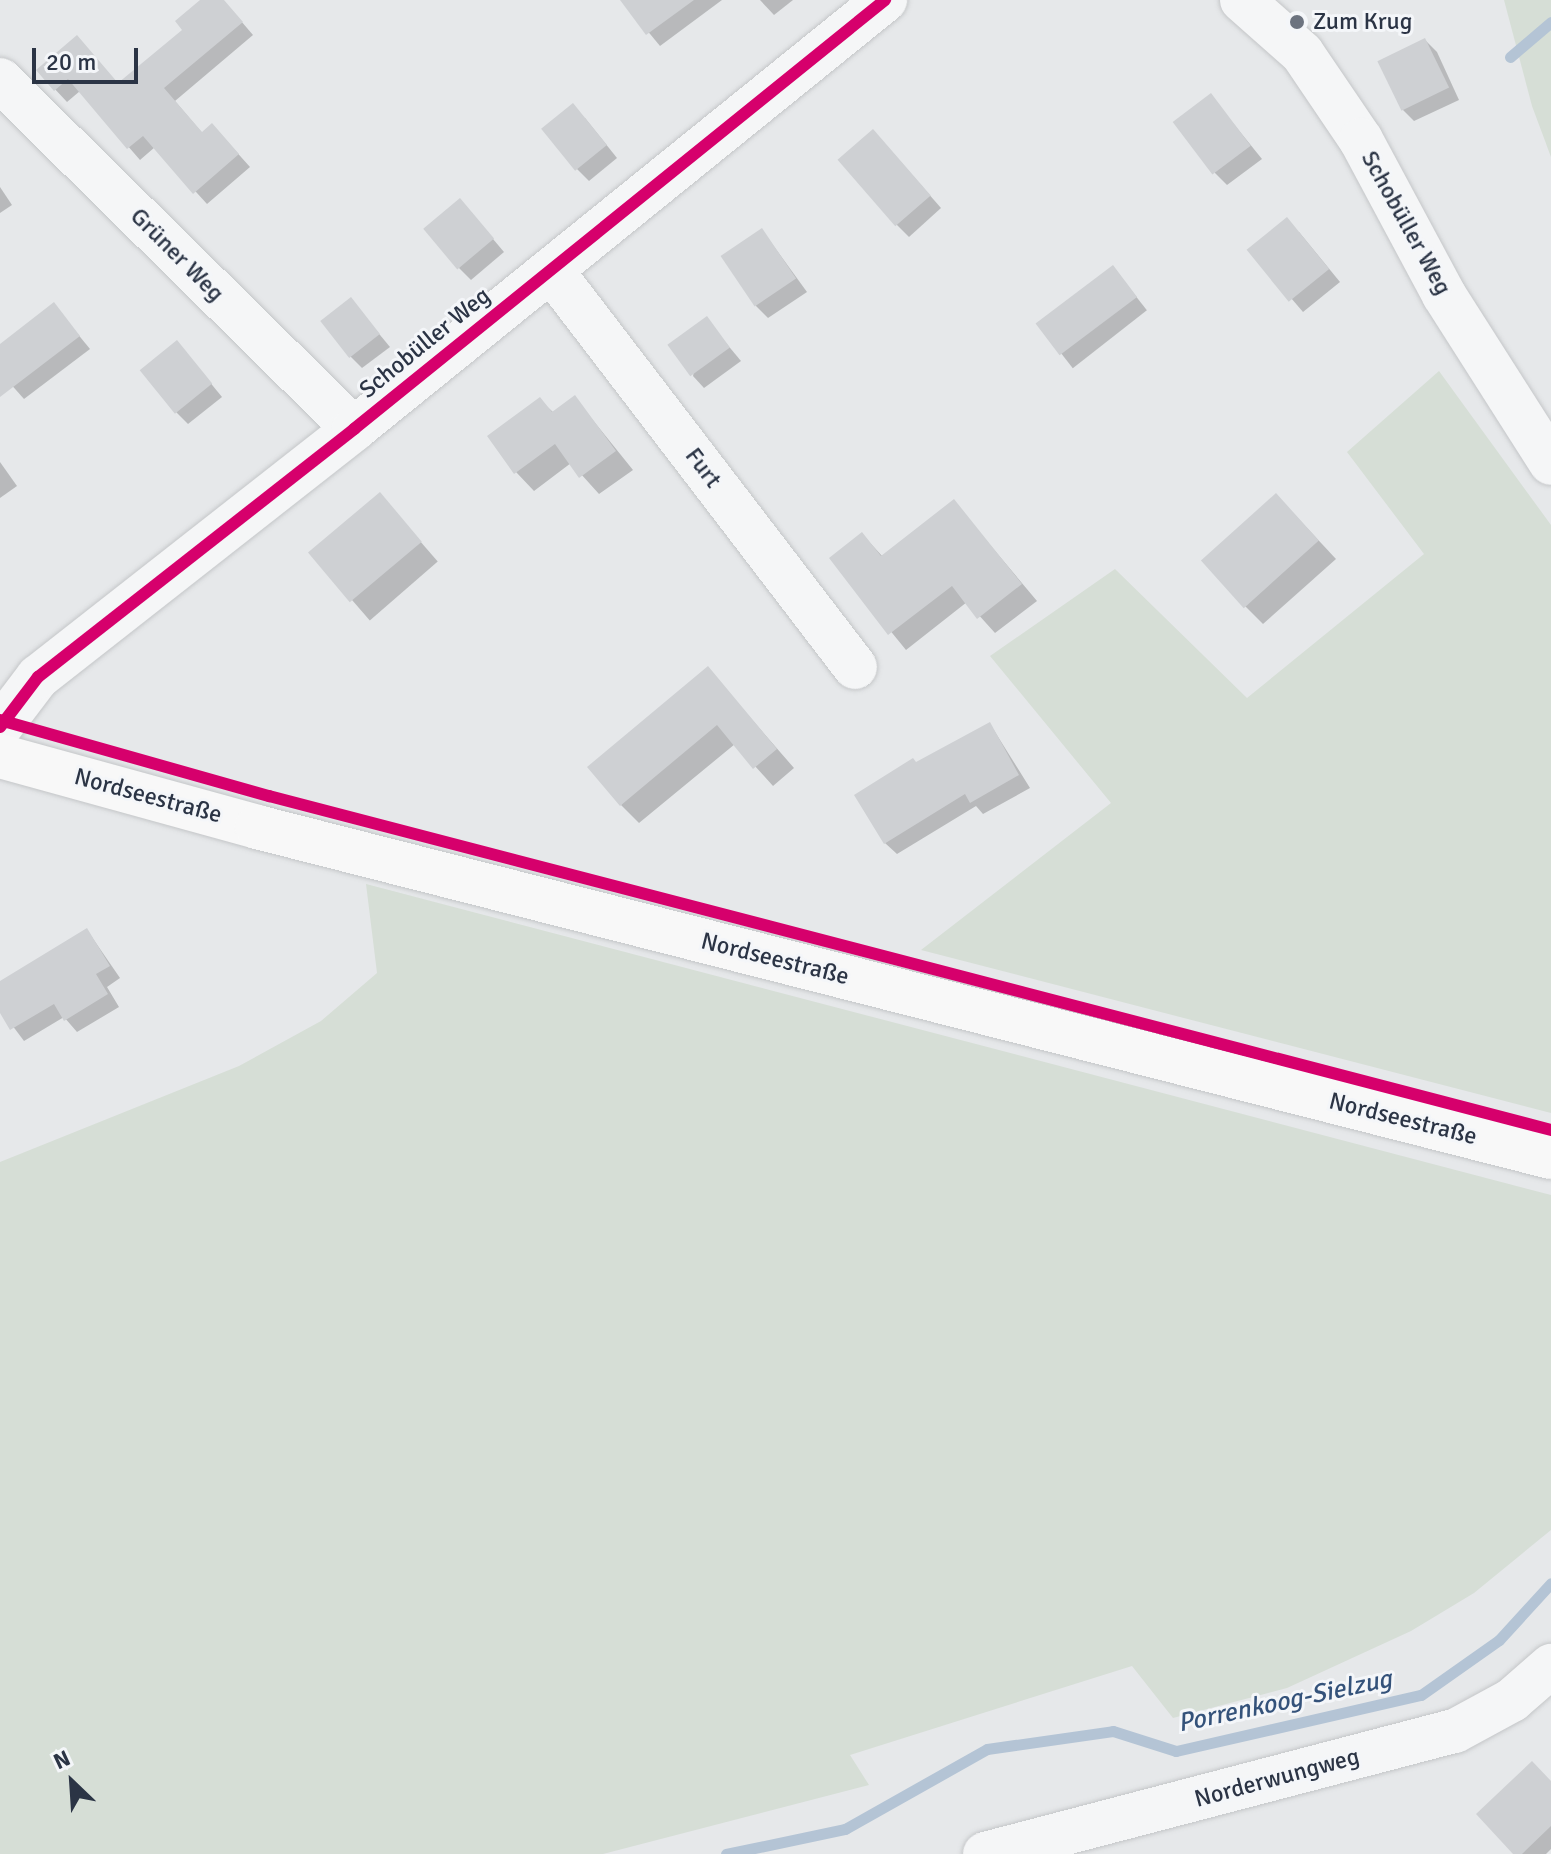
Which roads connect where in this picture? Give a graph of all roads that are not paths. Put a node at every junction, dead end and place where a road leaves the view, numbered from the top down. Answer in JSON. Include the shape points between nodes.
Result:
{"nodes":[{"id":1,"x":885,"y":0,"type":"edge"},
{"id":2,"x":1242,"y":0,"type":"edge"},
{"id":3,"x":0,"y":80,"type":"edge"},
{"id":4,"x":551,"y":270,"type":"junction"},
{"id":5,"x":354,"y":429,"type":"junction"},
{"id":6,"x":1551,"y":463,"type":"edge"},
{"id":7,"x":855,"y":667,"type":"dead end"},
{"id":8,"x":0,"y":727,"type":"edge"},
{"id":9,"x":0,"y":756,"type":"edge"},
{"id":10,"x":1551,"y":1157,"type":"edge"},
{"id":11,"x":1551,"y":1666,"type":"edge"},
{"id":12,"x":985,"y":1854,"type":"edge"}],
"edges":[{"from":1,"to":4,"type":"street","name":"Schobüller Weg"},
{"from":2,"to":6,"type":"street","name":"Schobüller Weg","via":[[1302,53],[1361,140],[1444,295]]},
{"from":3,"to":5,"type":"street","name":"Grüner Weg"},
{"from":4,"to":5,"type":"street","name":"Schobüller Weg"},
{"from":4,"to":7,"type":"street","name":"Furt"},
{"from":5,"to":8,"type":"street","name":"Schobüller Weg","via":[[38,677]]},
{"from":9,"to":10,"type":"main road","name":"Nordseestraße","via":[[257,827]]},
{"from":11,"to":12,"type":"street","name":"Norderwungweg","via":[[1512,1700],[1455,1731]]}]}
